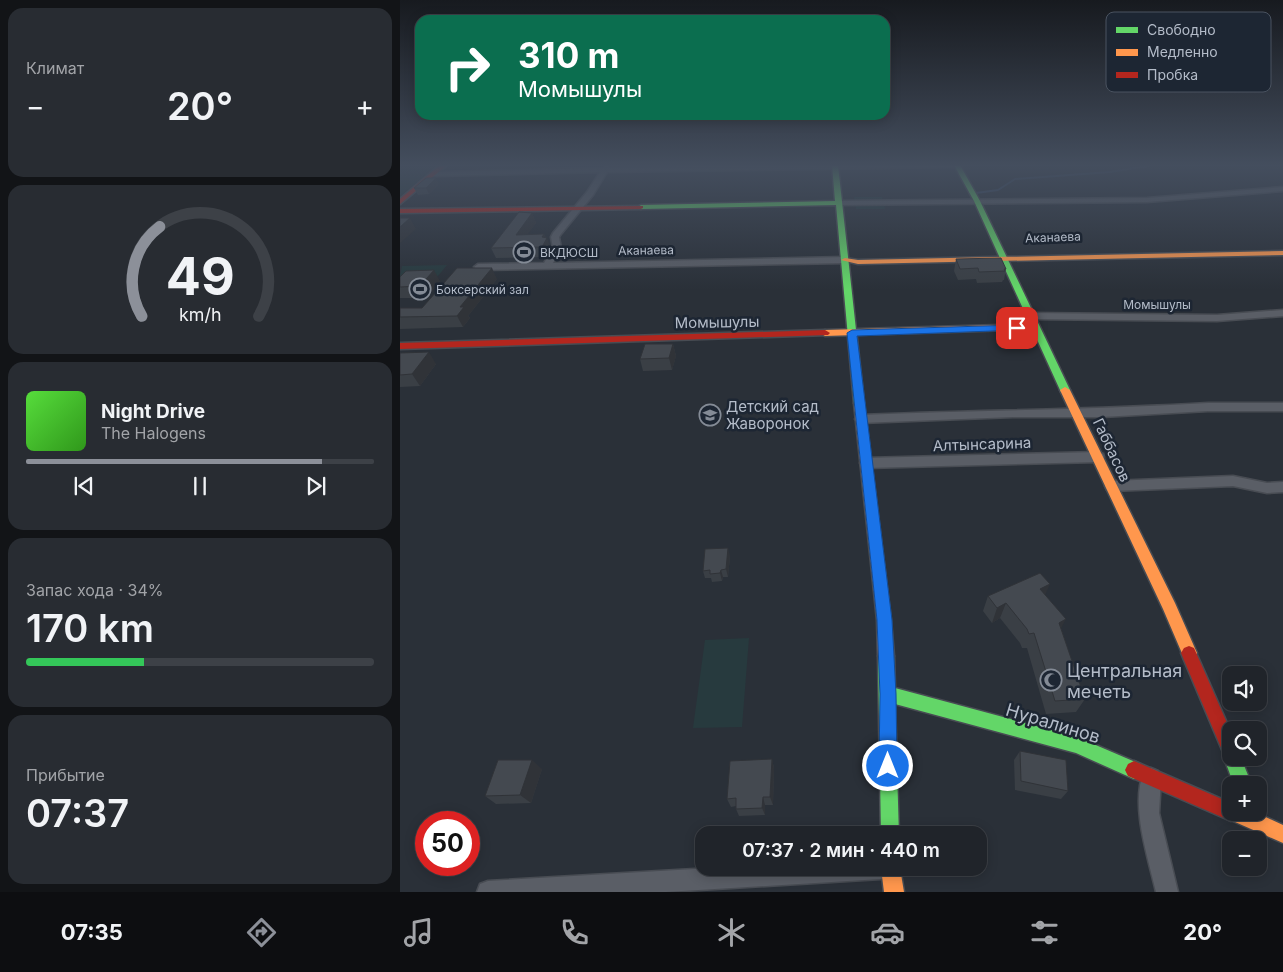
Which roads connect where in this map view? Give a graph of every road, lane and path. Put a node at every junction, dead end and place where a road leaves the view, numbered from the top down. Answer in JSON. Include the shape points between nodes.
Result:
{"nodes":[{"id":1,"x":647,"y":207,"type":"edge"},
{"id":2,"x":838,"y":207,"type":"edge"},
{"id":3,"x":980,"y":207,"type":"edge"},
{"id":4,"x":574,"y":208,"type":"junction"},
{"id":5,"x":400,"y":211,"type":"edge"},
{"id":6,"x":1283,"y":253,"type":"edge"},
{"id":7,"x":1001,"y":255,"type":"junction"},
{"id":8,"x":845,"y":260,"type":"junction"},
{"id":9,"x":547,"y":266,"type":"junction"},
{"id":10,"x":478,"y":267,"type":"edge"},
{"id":11,"x":1283,"y":313,"type":"edge"},
{"id":12,"x":1033,"y":322,"type":"junction"},
{"id":13,"x":852,"y":333,"type":"junction"},
{"id":14,"x":400,"y":346,"type":"edge"},
{"id":15,"x":1283,"y":407,"type":"edge"},
{"id":16,"x":1078,"y":413,"type":"junction"},
{"id":17,"x":861,"y":419,"type":"junction"},
{"id":18,"x":1098,"y":457,"type":"junction"},
{"id":19,"x":866,"y":463,"type":"junction"},
{"id":20,"x":1112,"y":486,"type":"junction"},
{"id":21,"x":1283,"y":487,"type":"edge"},
{"id":22,"x":888,"y":694,"type":"junction"},
{"id":23,"x":1222,"y":730,"type":"edge"},
{"id":24,"x":1151,"y":778,"type":"junction"},
{"id":25,"x":1222,"y":808,"type":"edge"},
{"id":26,"x":1260,"y":821,"type":"edge"},
{"id":27,"x":890,"y":826,"type":"edge"},
{"id":28,"x":1283,"y":834,"type":"edge"},
{"id":29,"x":750,"y":876,"type":"edge"},
{"id":30,"x":892,"y":876,"type":"edge"},
{"id":31,"x":488,"y":892,"type":"edge"},
{"id":32,"x":894,"y":892,"type":"edge"},
{"id":33,"x":1167,"y":892,"type":"edge"}],
"edges":[{"from":1,"to":4,"type":"street"},
{"from":2,"to":8,"type":"street"},
{"from":3,"to":7,"type":"street","name":"Габбасов"},
{"from":4,"to":5,"type":"street"},
{"from":4,"to":9,"type":"street","via":[[555,237],[557,248]]},
{"from":6,"to":7,"type":"street","name":"Аканаева"},
{"from":7,"to":8,"type":"street","name":"Аканаева","via":[[859,257]]},
{"from":7,"to":12,"type":"street","name":"Габбасов"},
{"from":8,"to":9,"type":"street","name":"Аканаева"},
{"from":8,"to":13,"type":"street"},
{"from":9,"to":10,"type":"street","name":"Аканаева"},
{"from":11,"to":12,"type":"street","name":"Момышулы","via":[[1217,318]]},
{"from":12,"to":13,"type":"street","name":"Момышулы"},
{"from":12,"to":16,"type":"street","name":"Габбасов"},
{"from":13,"to":14,"type":"street","name":"Момышулы"},
{"from":13,"to":17,"type":"street"},
{"from":15,"to":16,"type":"street","name":"Алтынсарина"},
{"from":16,"to":17,"type":"street","name":"Алтынсарина"},
{"from":16,"to":18,"type":"street","name":"Габбасов"},
{"from":17,"to":19,"type":"street"},
{"from":18,"to":19,"type":"street","name":"Алтынсарина"},
{"from":18,"to":20,"type":"street","name":"Габбасов"},
{"from":19,"to":22,"type":"street","via":[[884,620]]},
{"from":20,"to":21,"type":"street","via":[[1233,481],[1267,488]]},
{"from":20,"to":23,"type":"street","name":"Габбасов","via":[[1174,617]]},
{"from":22,"to":24,"type":"street","name":"Нуралинов","via":[[1077,745]]},
{"from":22,"to":27,"type":"street"},
{"from":24,"to":25,"type":"street","name":"Нуралинов"},
{"from":24,"to":33,"type":"street","via":[[1149,813]]},
{"from":26,"to":28,"type":"street","name":"Нуралинов"},
{"from":29,"to":31,"type":"street"},
{"from":30,"to":32,"type":"street"}]}
